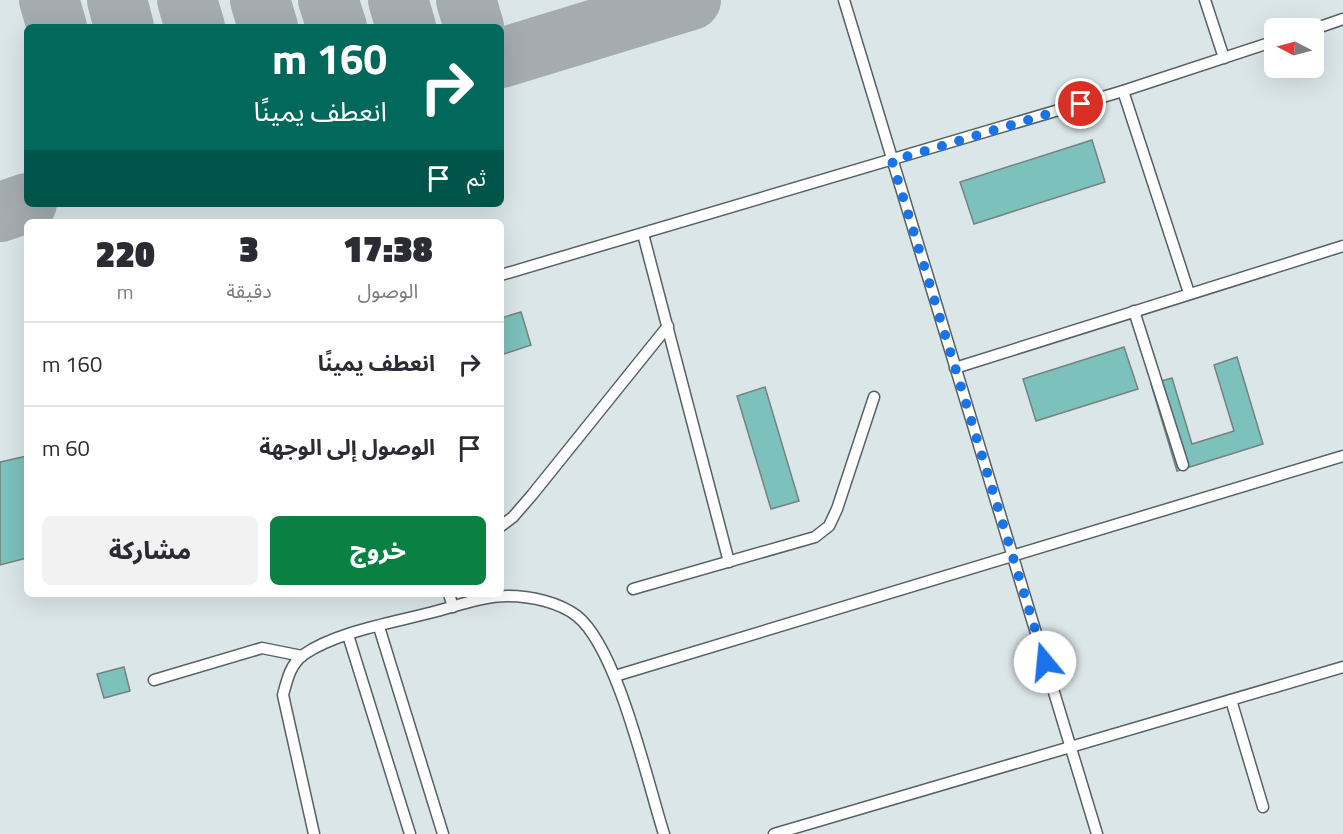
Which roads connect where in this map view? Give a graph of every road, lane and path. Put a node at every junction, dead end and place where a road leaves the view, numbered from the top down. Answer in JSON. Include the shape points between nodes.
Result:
{"nodes":[{"id":1,"x":844,"y":0,"type":"edge"},
{"id":2,"x":1204,"y":0,"type":"edge"},
{"id":3,"x":1343,"y":19,"type":"edge"},
{"id":4,"x":1324,"y":26,"type":"edge"},
{"id":5,"x":1264,"y":45,"type":"edge"},
{"id":6,"x":1224,"y":58,"type":"junction"},
{"id":7,"x":1122,"y":91,"type":"junction"},
{"id":8,"x":892,"y":161,"type":"junction"},
{"id":9,"x":643,"y":234,"type":"junction"},
{"id":10,"x":1343,"y":246,"type":"edge"},
{"id":11,"x":504,"y":274,"type":"edge"},
{"id":12,"x":1189,"y":293,"type":"junction"},
{"id":13,"x":1134,"y":311,"type":"junction"},
{"id":14,"x":668,"y":326,"type":"junction"},
{"id":15,"x":955,"y":368,"type":"junction"},
{"id":16,"x":874,"y":397,"type":"dead end"},
{"id":17,"x":1343,"y":456,"type":"edge"},
{"id":18,"x":1183,"y":465,"type":"dead end"},
{"id":19,"x":504,"y":524,"type":"edge"},
{"id":20,"x":1012,"y":557,"type":"junction"},
{"id":21,"x":729,"y":562,"type":"junction"},
{"id":22,"x":633,"y":589,"type":"dead end"},
{"id":23,"x":450,"y":597,"type":"edge"},
{"id":24,"x":502,"y":597,"type":"edge"},
{"id":25,"x":504,"y":597,"type":"edge"},
{"id":26,"x":453,"y":607,"type":"junction"},
{"id":27,"x":379,"y":627,"type":"junction"},
{"id":28,"x":348,"y":635,"type":"junction"},
{"id":29,"x":302,"y":656,"type":"junction"},
{"id":30,"x":1343,"y":667,"type":"edge"},
{"id":31,"x":615,"y":676,"type":"junction"},
{"id":32,"x":154,"y":680,"type":"dead end"},
{"id":33,"x":1231,"y":700,"type":"junction"},
{"id":34,"x":1070,"y":747,"type":"junction"},
{"id":35,"x":1263,"y":807,"type":"dead end"},
{"id":36,"x":314,"y":834,"type":"edge"},
{"id":37,"x":410,"y":834,"type":"edge"},
{"id":38,"x":442,"y":834,"type":"edge"},
{"id":39,"x":664,"y":834,"type":"edge"},
{"id":40,"x":774,"y":834,"type":"edge"},
{"id":41,"x":1097,"y":834,"type":"edge"}],
"edges":[{"from":1,"to":8,"type":"lane"},
{"from":2,"to":6,"type":"lane"},
{"from":3,"to":4,"type":"lane"},
{"from":5,"to":6,"type":"lane"},
{"from":6,"to":7,"type":"lane"},
{"from":7,"to":8,"type":"lane"},
{"from":7,"to":12,"type":"lane"},
{"from":8,"to":9,"type":"lane"},
{"from":8,"to":15,"type":"lane"},
{"from":9,"to":11,"type":"lane"},
{"from":9,"to":14,"type":"lane"},
{"from":10,"to":12,"type":"lane"},
{"from":12,"to":13,"type":"lane"},
{"from":13,"to":15,"type":"lane"},
{"from":13,"to":18,"type":"lane"},
{"from":14,"to":19,"type":"lane","via":[[532,495]]},
{"from":14,"to":21,"type":"lane"},
{"from":15,"to":20,"type":"lane"},
{"from":16,"to":21,"type":"lane","via":[[829,526],[815,537]]},
{"from":17,"to":20,"type":"lane"},
{"from":20,"to":31,"type":"lane"},
{"from":20,"to":34,"type":"lane"},
{"from":21,"to":22,"type":"lane"},
{"from":23,"to":26,"type":"lane"},
{"from":24,"to":26,"type":"lane"},
{"from":25,"to":31,"type":"lane","via":[[544,600],[577,616],[600,645]]},
{"from":26,"to":27,"type":"lane"},
{"from":27,"to":28,"type":"lane"},
{"from":27,"to":38,"type":"lane"},
{"from":28,"to":29,"type":"lane"},
{"from":28,"to":37,"type":"lane"},
{"from":29,"to":32,"type":"lane","via":[[262,648]]},
{"from":29,"to":36,"type":"lane","via":[[289,673],[284,695]]},
{"from":30,"to":33,"type":"lane"},
{"from":31,"to":39,"type":"lane"},
{"from":33,"to":34,"type":"lane"},
{"from":33,"to":35,"type":"lane"},
{"from":34,"to":40,"type":"lane"},
{"from":34,"to":41,"type":"lane"}]}
